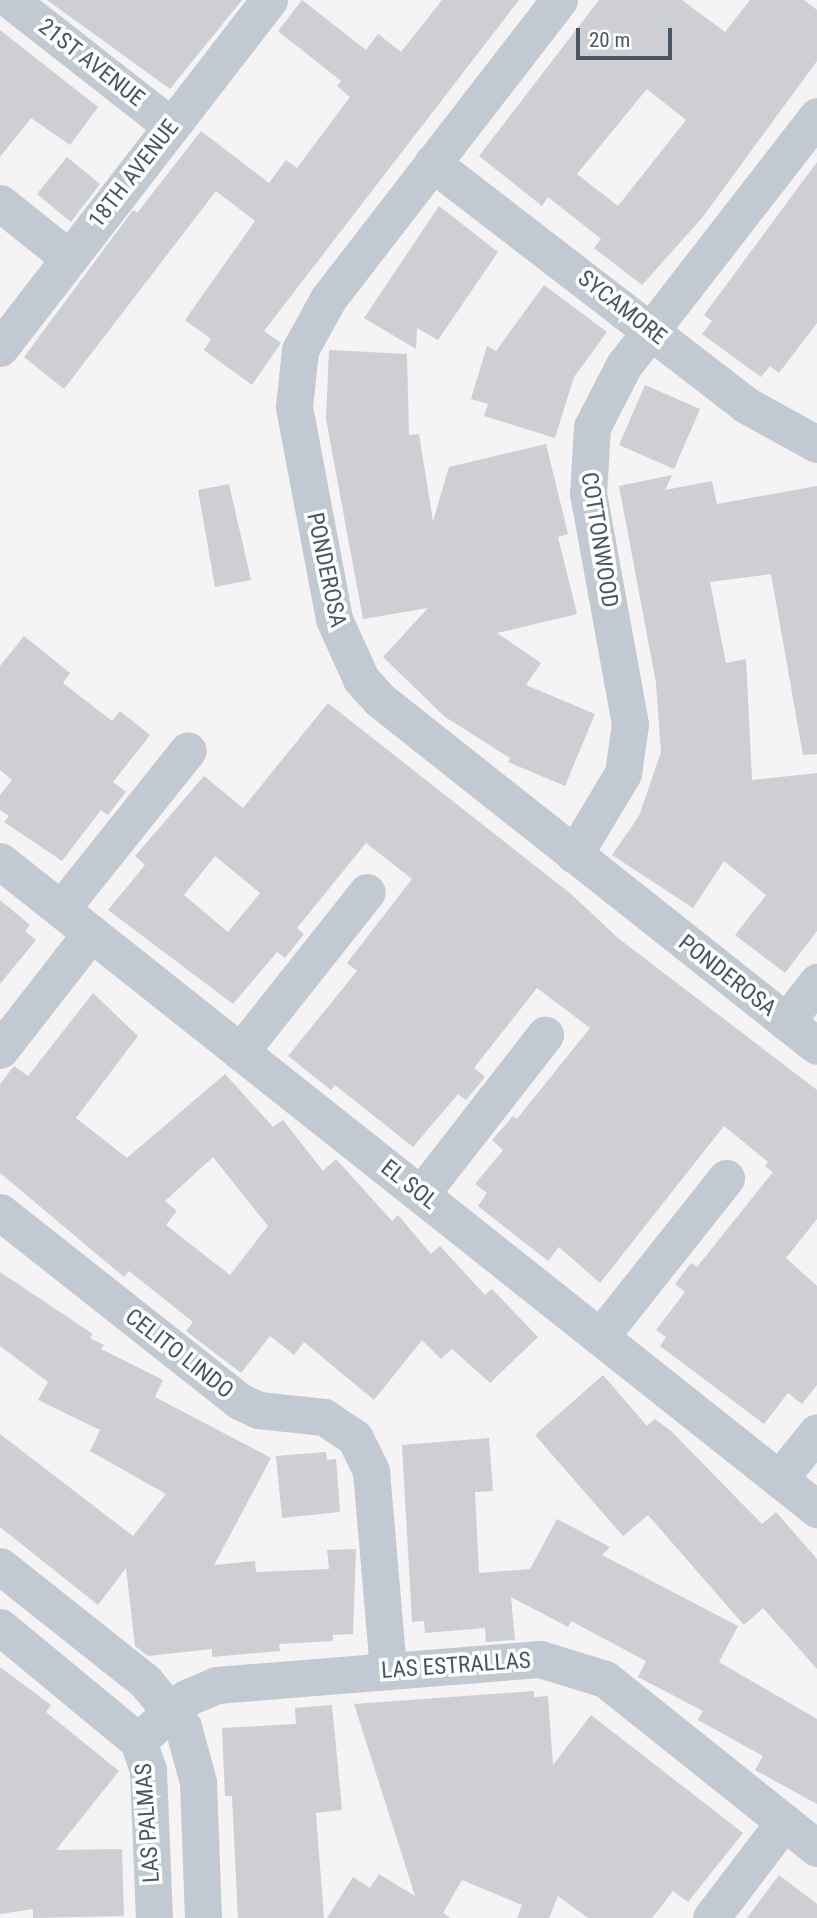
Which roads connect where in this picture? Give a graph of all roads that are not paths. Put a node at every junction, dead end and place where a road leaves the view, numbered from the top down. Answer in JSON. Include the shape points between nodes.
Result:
{"nodes":[{"id":1,"x":10,"y":0,"type":"edge"},
{"id":2,"x":268,"y":0,"type":"edge"},
{"id":3,"x":559,"y":0,"type":"edge"},
{"id":4,"x":817,"y":116,"type":"edge"},
{"id":5,"x":171,"y":126,"type":"junction"},
{"id":6,"x":432,"y":163,"type":"junction"},
{"id":7,"x":0,"y":203,"type":"edge"},
{"id":8,"x":69,"y":258,"type":"junction"},
{"id":9,"x":651,"y":330,"type":"junction"},
{"id":10,"x":0,"y":348,"type":"edge"},
{"id":11,"x":817,"y":444,"type":"edge"},
{"id":12,"x":188,"y":750,"type":"dead end"},
{"id":13,"x":575,"y":855,"type":"junction"},
{"id":14,"x":0,"y":861,"type":"edge"},
{"id":15,"x":367,"y":892,"type":"dead end"},
{"id":16,"x":61,"y":909,"type":"junction"},
{"id":17,"x":91,"y":933,"type":"junction"},
{"id":18,"x":817,"y":982,"type":"edge"},
{"id":19,"x":786,"y":1022,"type":"junction"},
{"id":20,"x":545,"y":1035,"type":"dead end"},
{"id":21,"x":817,"y":1046,"type":"edge"},
{"id":22,"x":0,"y":1049,"type":"edge"},
{"id":23,"x":240,"y":1052,"type":"junction"},
{"id":24,"x":726,"y":1178,"type":"dead end"},
{"id":25,"x":421,"y":1194,"type":"junction"},
{"id":26,"x":0,"y":1212,"type":"edge"},
{"id":27,"x":600,"y":1337,"type":"junction"},
{"id":28,"x":817,"y":1432,"type":"edge"},
{"id":29,"x":779,"y":1479,"type":"junction"},
{"id":30,"x":817,"y":1509,"type":"edge"},
{"id":31,"x":0,"y":1566,"type":"edge"},
{"id":32,"x":0,"y":1627,"type":"edge"},
{"id":33,"x":388,"y":1671,"type":"junction"},
{"id":34,"x":172,"y":1709,"type":"junction"},
{"id":35,"x":138,"y":1741,"type":"junction"},
{"id":36,"x":784,"y":1822,"type":"junction"},
{"id":37,"x":817,"y":1848,"type":"edge"},
{"id":38,"x":154,"y":1918,"type":"edge"},
{"id":39,"x":203,"y":1918,"type":"edge"},
{"id":40,"x":711,"y":1918,"type":"edge"}],
"edges":[{"from":1,"to":5,"type":"lane","name":"21ST AVENUE"},
{"from":2,"to":5,"type":"lane","name":"18TH AVENUE"},
{"from":3,"to":6,"type":"lane","name":"PONDEROSA"},
{"from":4,"to":9,"type":"lane","name":"COTTONWOOD"},
{"from":5,"to":8,"type":"lane","name":"18TH AVENUE"},
{"from":6,"to":9,"type":"lane","name":"SYCAMORE"},
{"from":6,"to":13,"type":"lane","name":"PONDEROSA","via":[[316,315],[300,349],[294,407],[334,619],[361,679],[380,700]]},
{"from":7,"to":8,"type":"lane"},
{"from":8,"to":10,"type":"lane","name":"18TH AVENUE"},
{"from":9,"to":11,"type":"lane","name":"SYCAMORE","via":[[766,419]]},
{"from":9,"to":13,"type":"lane","name":"COTTONWOOD","via":[[611,384],[588,449],[589,494],[630,724],[623,773]]},
{"from":12,"to":16,"type":"lane"},
{"from":13,"to":19,"type":"lane","name":"PONDEROSA"},
{"from":14,"to":16,"type":"lane","name":"EL SOL"},
{"from":15,"to":23,"type":"lane"},
{"from":16,"to":17,"type":"lane","name":"EL SOL"},
{"from":17,"to":22,"type":"lane"},
{"from":17,"to":23,"type":"lane","name":"EL SOL"},
{"from":18,"to":19,"type":"lane"},
{"from":19,"to":21,"type":"lane","name":"PONDEROSA"},
{"from":20,"to":25,"type":"lane"},
{"from":23,"to":25,"type":"lane","name":"EL SOL"},
{"from":24,"to":27,"type":"lane"},
{"from":25,"to":27,"type":"lane","name":"EL SOL"},
{"from":26,"to":33,"type":"lane","name":"CELITO LINDO","via":[[239,1401],[258,1410],[324,1417],[355,1438],[371,1471]]},
{"from":27,"to":29,"type":"lane","name":"EL SOL"},
{"from":28,"to":29,"type":"lane"},
{"from":29,"to":30,"type":"lane","name":"EL SOL"},
{"from":31,"to":34,"type":"lane","via":[[145,1681]]},
{"from":32,"to":35,"type":"lane","name":"LAS PALMAS"},
{"from":33,"to":34,"type":"lane","name":"LAS ESTRALLAS","via":[[216,1685]]},
{"from":33,"to":36,"type":"lane","name":"LAS ESTRALLAS","via":[[540,1659],[605,1679]]},
{"from":34,"to":35,"type":"lane","name":"LAS ESTRALLAS"},
{"from":34,"to":39,"type":"lane","via":[[196,1765]]},
{"from":35,"to":38,"type":"lane","name":"LAS PALMAS","via":[[148,1770]]},
{"from":36,"to":37,"type":"lane","name":"LAS ESTRALLAS"},
{"from":36,"to":40,"type":"lane"}]}
